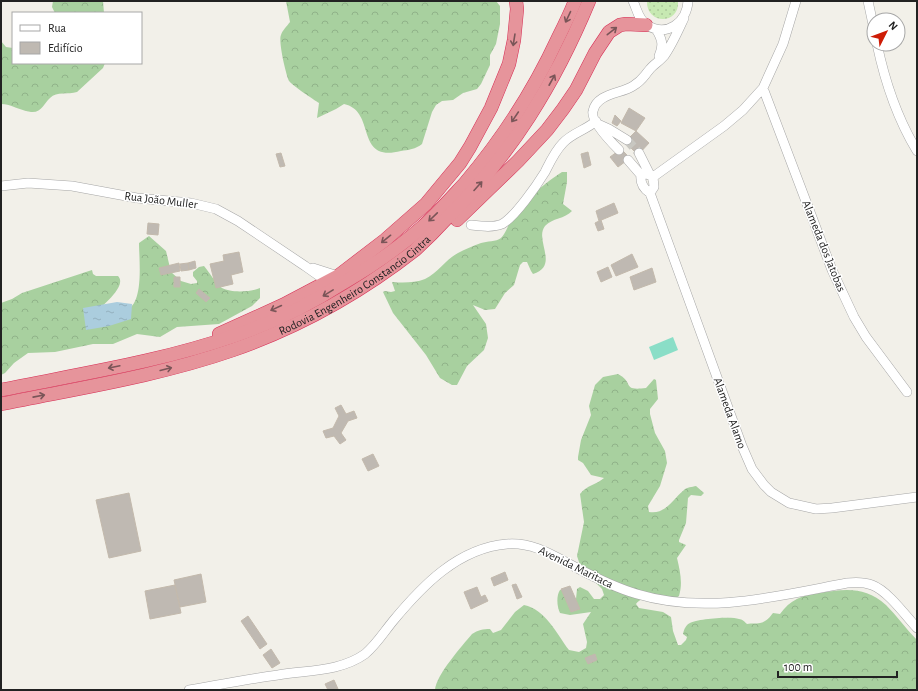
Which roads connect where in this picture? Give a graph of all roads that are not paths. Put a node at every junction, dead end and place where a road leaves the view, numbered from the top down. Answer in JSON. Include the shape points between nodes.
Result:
{"nodes":[{"id":1,"x":516,"y":1,"type":"edge"},
{"id":2,"x":575,"y":1,"type":"edge"},
{"id":3,"x":589,"y":1,"type":"edge"},
{"id":4,"x":688,"y":1,"type":"edge"},
{"id":5,"x":796,"y":1,"type":"edge"},
{"id":6,"x":868,"y":1,"type":"edge"},
{"id":7,"x":635,"y":3,"type":"edge"},
{"id":8,"x":870,"y":12,"type":"edge"},
{"id":9,"x":684,"y":18,"type":"junction"},
{"id":10,"x":651,"y":27,"type":"junction"},
{"id":11,"x":879,"y":52,"type":"edge"},
{"id":12,"x":656,"y":63,"type":"junction"},
{"id":13,"x":763,"y":88,"type":"junction"},
{"id":14,"x":597,"y":122,"type":"junction"},
{"id":15,"x":627,"y":140,"type":"tunnel mouth"},
{"id":16,"x":619,"y":150,"type":"dead end"},
{"id":17,"x":917,"y":151,"type":"edge"},
{"id":18,"x":639,"y":153,"type":"tunnel mouth"},
{"id":19,"x":628,"y":160,"type":"dead end"},
{"id":20,"x":648,"y":176,"type":"junction"},
{"id":21,"x":1,"y":186,"type":"edge"},
{"id":22,"x":471,"y":225,"type":"dead end"},
{"id":23,"x":416,"y":249,"type":"junction"},
{"id":24,"x":306,"y":266,"type":"junction"},
{"id":25,"x":338,"y":276,"type":"junction"},
{"id":26,"x":323,"y":284,"type":"junction"},
{"id":27,"x":170,"y":355,"type":"junction"},
{"id":28,"x":1,"y":390,"type":"edge"},
{"id":29,"x":907,"y":392,"type":"dead end"},
{"id":30,"x":1,"y":404,"type":"edge"},
{"id":31,"x":915,"y":498,"type":"edge"},
{"id":32,"x":917,"y":628,"type":"edge"},
{"id":33,"x":189,"y":690,"type":"edge"}],
"edges":[{"from":1,"to":25,"type":"highway","one_way":true,"via":[[514,40],[509,64],[491,108],[460,163],[426,204]]},
{"from":2,"to":27,"type":"highway","name":"Rodovia Engenheiro Constancio Cintra","one_way":true,"via":[[537,81],[494,148],[422,228],[368,268],[303,308],[236,336]]},
{"from":23,"to":3,"type":"highway","name":"Rodovia Engenheiro Constancio Cintra","one_way":true,"via":[[465,200],[506,152],[541,100]]},
{"from":4,"to":9,"type":"street"},
{"from":5,"to":13,"type":"street","via":[[783,44]]},
{"from":6,"to":8,"type":"street"},
{"from":7,"to":10,"type":"street","via":[[639,16]]},
{"from":9,"to":10,"type":"street","via":[[671,28]]},
{"from":9,"to":12,"type":"street","via":[[663,57]]},
{"from":10,"to":12,"type":"street","via":[[663,46]]},
{"from":23,"to":10,"type":"highway","one_way":true,"via":[[466,212],[547,130],[576,90],[609,32],[626,24]]},
{"from":11,"to":17,"type":"street","via":[[896,111]]},
{"from":12,"to":14,"type":"street","via":[[643,79],[631,87],[608,95],[596,104],[593,116]]},
{"from":13,"to":20,"type":"street","via":[[724,126]]},
{"from":13,"to":29,"type":"street","name":"Alameda dos Jatobas","via":[[843,296],[866,337]]},
{"from":14,"to":15,"type":"street"},
{"from":14,"to":16,"type":"street","via":[[604,136]]},
{"from":14,"to":22,"type":"street","via":[[570,136],[562,144],[517,211],[507,220],[495,226]]},
{"from":18,"to":20,"type":"street"},
{"from":19,"to":20,"type":"street"},
{"from":20,"to":31,"type":"street","name":"Alameda Alamo","via":[[654,187],[650,193],[742,446],[752,469],[764,485],[789,503],[816,509]]},
{"from":21,"to":24,"type":"street","name":"Rua João Muller","via":[[72,186],[137,198],[206,206],[225,213]]},
{"from":30,"to":23,"type":"highway","name":"Rodovia Engenheiro Constancio Cintra","one_way":true,"via":[[196,362],[252,343],[322,312]]},
{"from":24,"to":25,"type":"street"},
{"from":24,"to":26,"type":"street","via":[[322,278]]},
{"from":25,"to":26,"type":"highway"},
{"from":26,"to":27,"type":"highway","one_way":true,"via":[[260,316],[181,348]]},
{"from":27,"to":28,"type":"highway","name":"Rodovia Engenheiro Constancio Cintra","one_way":true},
{"from":32,"to":33,"type":"street","name":"Avenida Maritaca","via":[[882,591],[873,585],[859,582],[736,602],[685,603],[636,594],[608,583],[541,549],[524,544],[506,544],[482,549],[448,567],[406,605],[376,643],[364,654],[349,662],[328,668]]}]}
